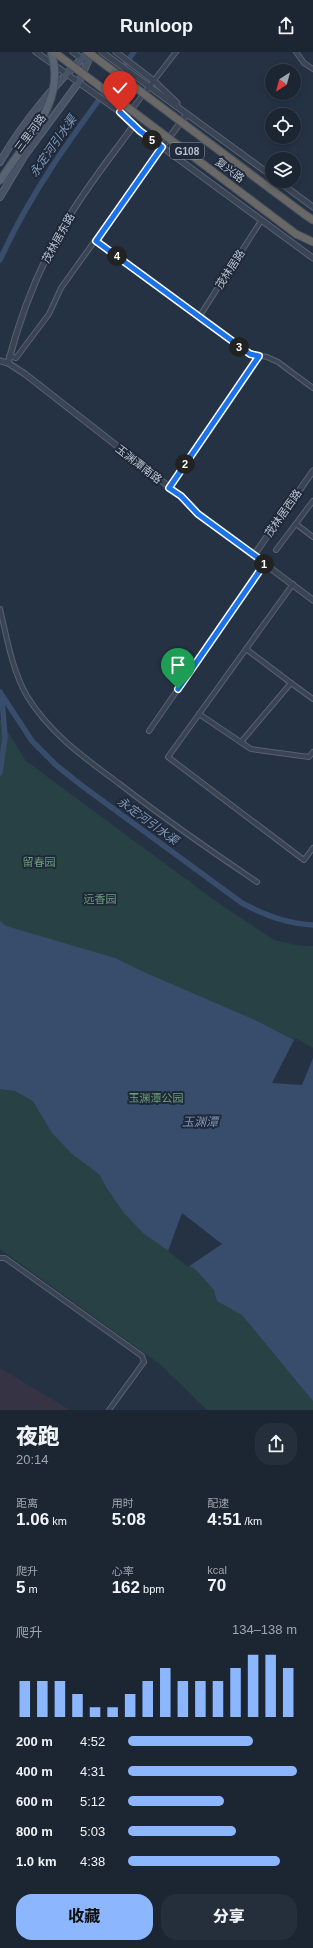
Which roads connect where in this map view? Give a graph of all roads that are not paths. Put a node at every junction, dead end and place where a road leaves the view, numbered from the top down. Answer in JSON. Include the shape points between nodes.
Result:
{"nodes":[{"id":1,"x":36,"y":52,"type":"edge"},
{"id":2,"x":51,"y":52,"type":"edge"},
{"id":3,"x":54,"y":52,"type":"edge"},
{"id":4,"x":73,"y":52,"type":"edge"},
{"id":5,"x":90,"y":52,"type":"edge"},
{"id":6,"x":102,"y":52,"type":"edge"},
{"id":7,"x":117,"y":52,"type":"edge"},
{"id":8,"x":176,"y":52,"type":"edge"},
{"id":9,"x":297,"y":52,"type":"edge"},
{"id":10,"x":84,"y":61,"type":"junction"},
{"id":11,"x":313,"y":69,"type":"edge"},
{"id":12,"x":66,"y":72,"type":"junction"},
{"id":13,"x":154,"y":81,"type":"junction"},
{"id":14,"x":79,"y":82,"type":"junction"},
{"id":15,"x":149,"y":86,"type":"junction"},
{"id":16,"x":187,"y":114,"type":"junction"},
{"id":17,"x":125,"y":118,"type":"junction"},
{"id":18,"x":134,"y":125,"type":"junction"},
{"id":19,"x":9,"y":146,"type":"junction"},
{"id":20,"x":162,"y":147,"type":"junction"},
{"id":21,"x":25,"y":155,"type":"junction"},
{"id":22,"x":0,"y":162,"type":"edge"},
{"id":23,"x":265,"y":171,"type":"edge"},
{"id":24,"x":0,"y":181,"type":"edge"},
{"id":25,"x":287,"y":188,"type":"edge"},
{"id":26,"x":0,"y":197,"type":"edge"},
{"id":27,"x":313,"y":207,"type":"edge"},
{"id":28,"x":313,"y":220,"type":"edge"},
{"id":29,"x":261,"y":221,"type":"junction"},
{"id":30,"x":96,"y":241,"type":"junction"},
{"id":31,"x":313,"y":242,"type":"edge"},
{"id":32,"x":313,"y":257,"type":"edge"},
{"id":33,"x":199,"y":317,"type":"junction"},
{"id":34,"x":9,"y":356,"type":"junction"},
{"id":35,"x":259,"y":356,"type":"junction"},
{"id":36,"x":0,"y":361,"type":"edge"},
{"id":37,"x":8,"y":363,"type":"junction"},
{"id":38,"x":313,"y":388,"type":"edge"},
{"id":39,"x":313,"y":471,"type":"edge"},
{"id":40,"x":169,"y":488,"type":"junction"},
{"id":41,"x":312,"y":503,"type":"edge"},
{"id":42,"x":296,"y":524,"type":"junction"},
{"id":43,"x":313,"y":537,"type":"edge"},
{"id":44,"x":276,"y":550,"type":"dead end"},
{"id":45,"x":254,"y":555,"type":"junction"},
{"id":46,"x":265,"y":563,"type":"junction"},
{"id":47,"x":293,"y":584,"type":"junction"},
{"id":48,"x":313,"y":600,"type":"edge"},
{"id":49,"x":0,"y":609,"type":"edge"},
{"id":50,"x":246,"y":649,"type":"junction"},
{"id":51,"x":292,"y":683,"type":"junction"},
{"id":52,"x":313,"y":699,"type":"edge"},
{"id":53,"x":199,"y":714,"type":"junction"},
{"id":54,"x":149,"y":731,"type":"dead end"},
{"id":55,"x":241,"y":742,"type":"junction"},
{"id":56,"x":313,"y":752,"type":"edge"},
{"id":57,"x":313,"y":848,"type":"edge"},
{"id":58,"x":257,"y":882,"type":"dead end"},
{"id":59,"x":0,"y":1258,"type":"edge"},
{"id":60,"x":109,"y":1410,"type":"edge"}],
"edges":[{"from":1,"to":12,"type":"street"},
{"from":2,"to":24,"type":"main road","bridge":true,"via":[[56,76],[52,100]]},
{"from":3,"to":31,"type":"highway","name":"复兴路","number":"G108","bridge":true,"via":[[296,234]]},
{"from":4,"to":10,"type":"street"},
{"from":5,"to":10,"type":"main road","name":"三里河路"},
{"from":5,"to":28,"type":"highway","name":"复兴路","number":"G108","bridge":true},
{"from":6,"to":15,"type":"street","name":"复兴路"},
{"from":7,"to":13,"type":"street"},
{"from":8,"to":13,"type":"street"},
{"from":9,"to":11,"type":"street","via":[[304,63]]},
{"from":10,"to":12,"type":"main road","name":"三里河路"},
{"from":10,"to":14,"type":"main road","name":"三里河路"},
{"from":12,"to":14,"type":"street"},
{"from":12,"to":19,"type":"main road","name":"三里河路"},
{"from":13,"to":15,"type":"street"},
{"from":13,"to":16,"type":"street"},
{"from":14,"to":17,"type":"street","name":"复兴路"},
{"from":14,"to":21,"type":"main road","name":"三里河路"},
{"from":15,"to":16,"type":"street","name":"复兴路"},
{"from":15,"to":17,"type":"street"},
{"from":16,"to":20,"type":"street"},
{"from":16,"to":23,"type":"street","name":"复兴路"},
{"from":17,"to":18,"type":"street","name":"复兴路"},
{"from":18,"to":20,"type":"street","name":"复兴路"},
{"from":18,"to":34,"type":"street","name":"茂林居东路","via":[[64,225],[34,286]]},
{"from":19,"to":21,"type":"main road","via":[[16,145]]},
{"from":19,"to":22,"type":"main road","name":"三里河路"},
{"from":20,"to":29,"type":"street","name":"复兴路"},
{"from":20,"to":30,"type":"street"},
{"from":21,"to":26,"type":"main road","name":"三里河路"},
{"from":25,"to":27,"type":"street"},
{"from":29,"to":32,"type":"street","name":"复兴路"},
{"from":29,"to":33,"type":"street","name":"茂林居路"},
{"from":30,"to":33,"type":"street"},
{"from":30,"to":34,"type":"street","via":[[61,288],[48,314],[16,358]]},
{"from":33,"to":35,"type":"street","via":[[250,354]]},
{"from":34,"to":37,"type":"street","name":"茂林居东路"},
{"from":35,"to":38,"type":"street","via":[[278,362]]},
{"from":35,"to":40,"type":"street"},
{"from":36,"to":37,"type":"street","name":"玉渊潭南路"},
{"from":37,"to":40,"type":"street","name":"玉渊潭南路"},
{"from":39,"to":45,"type":"street","name":"茂林居西路"},
{"from":40,"to":45,"type":"street","name":"玉渊潭南路","via":[[181,496],[198,514]]},
{"from":41,"to":42,"type":"street"},
{"from":42,"to":43,"type":"street"},
{"from":42,"to":44,"type":"street"},
{"from":45,"to":46,"type":"street","name":"玉渊潭南路"},
{"from":46,"to":47,"type":"street","name":"玉渊潭南路"},
{"from":46,"to":54,"type":"street"},
{"from":47,"to":48,"type":"street","name":"玉渊潭南路"},
{"from":47,"to":50,"type":"street"},
{"from":49,"to":58,"type":"street","via":[[19,680],[46,722],[72,748],[169,822]]},
{"from":50,"to":51,"type":"street"},
{"from":50,"to":53,"type":"street"},
{"from":51,"to":52,"type":"street"},
{"from":51,"to":55,"type":"street"},
{"from":53,"to":55,"type":"street"},
{"from":53,"to":57,"type":"street","via":[[168,757],[304,860]]},
{"from":55,"to":56,"type":"street","via":[[251,749],[309,757]]},
{"from":59,"to":60,"type":"street","via":[[5,1258],[142,1356],[144,1362]]}]}
